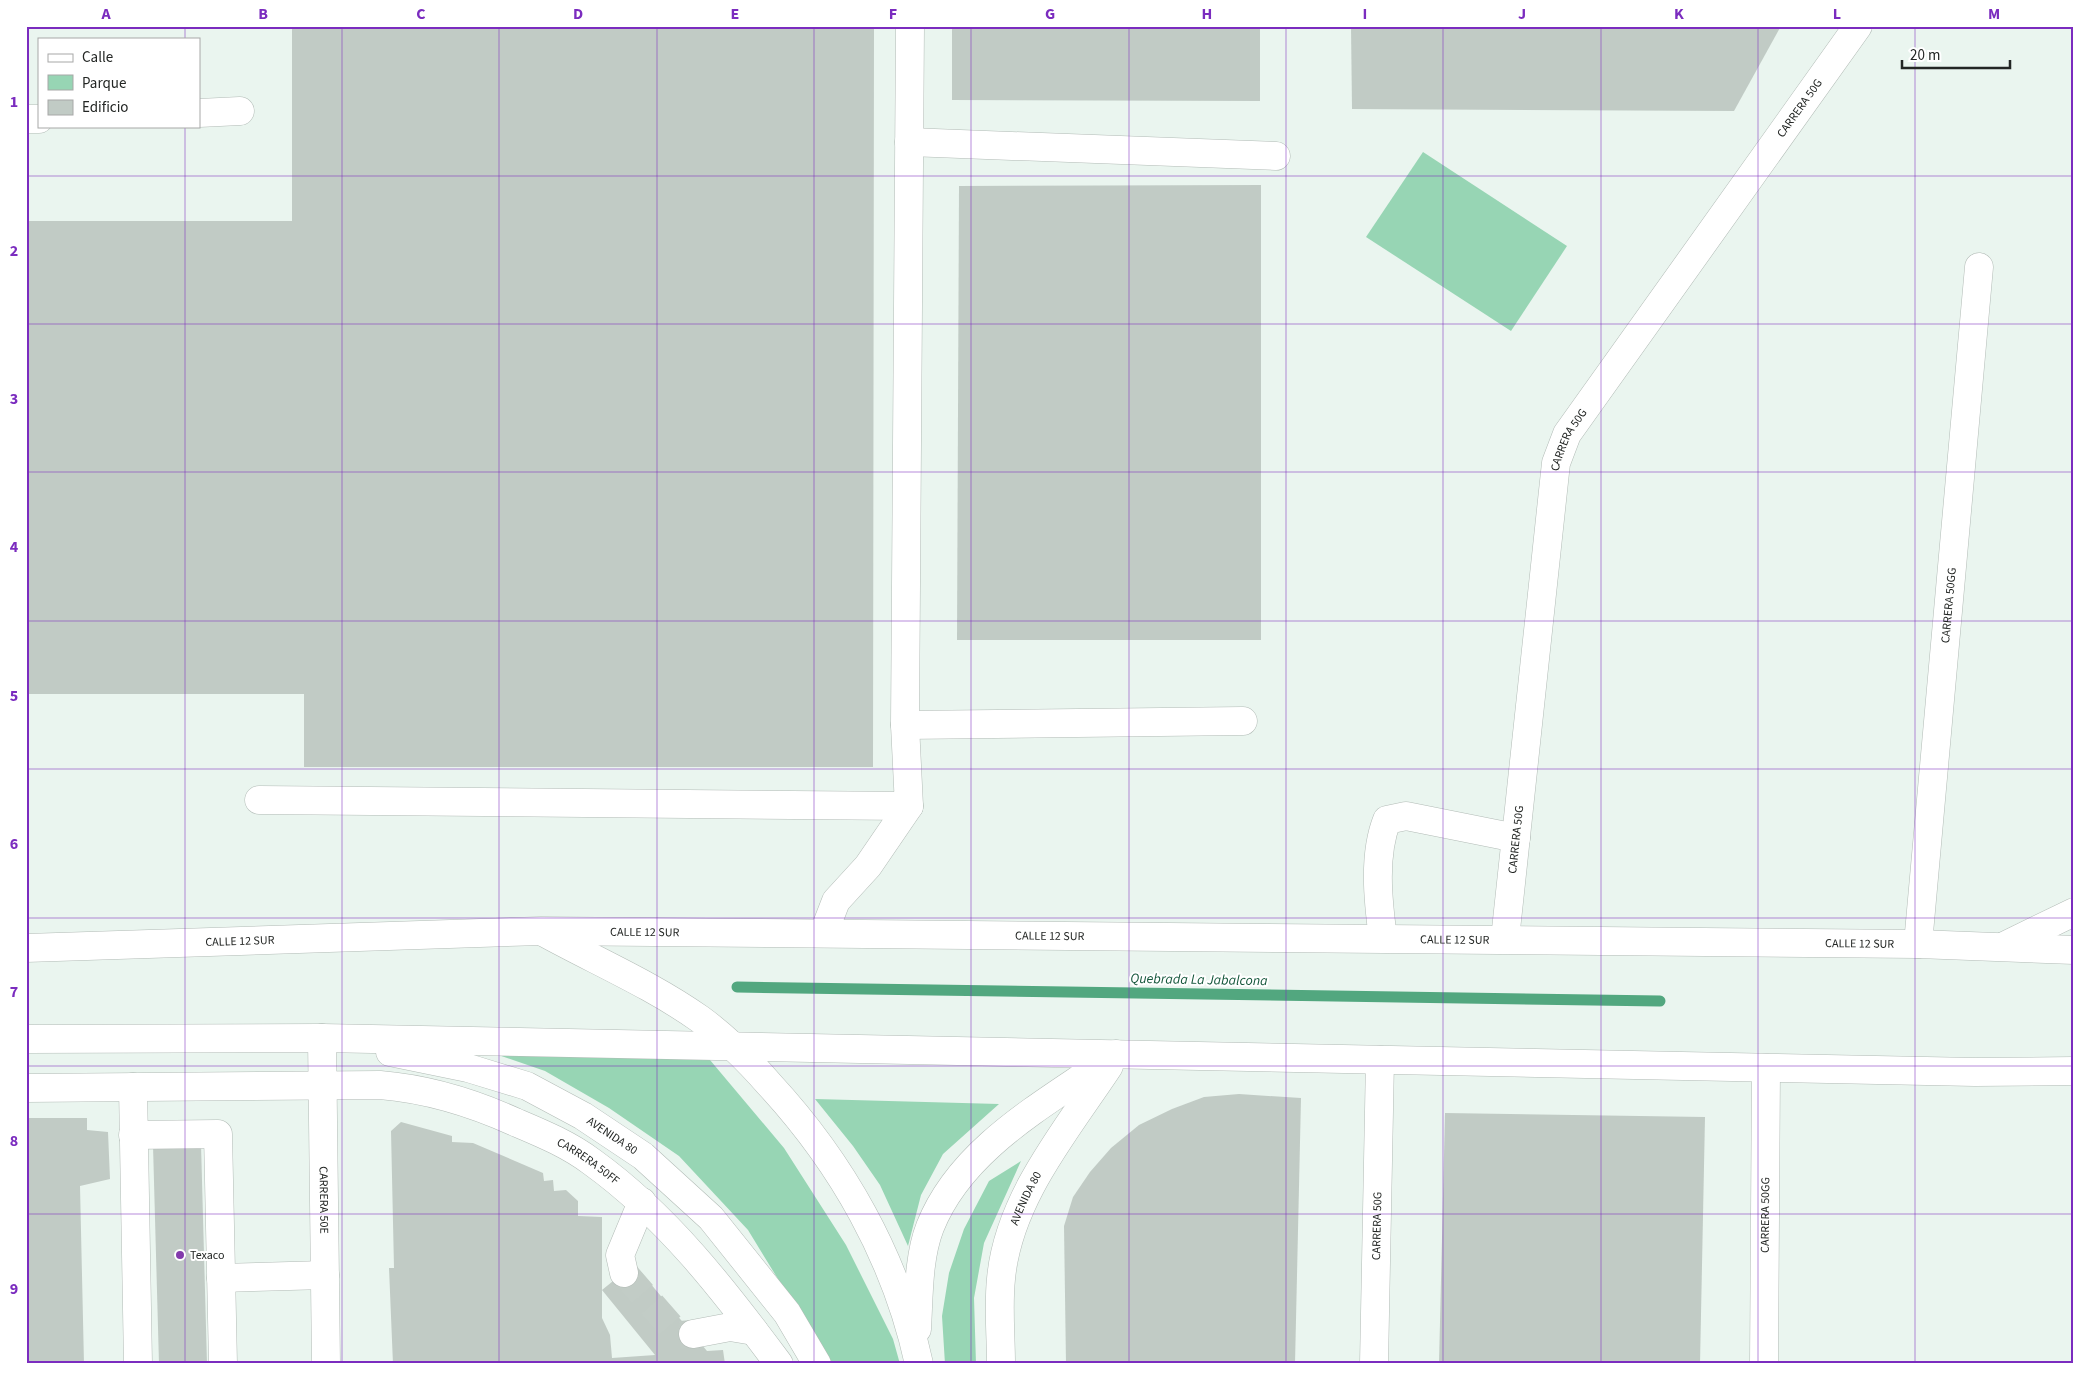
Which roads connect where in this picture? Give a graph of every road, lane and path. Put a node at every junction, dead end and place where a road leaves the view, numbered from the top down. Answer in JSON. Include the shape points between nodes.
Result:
{"nodes":[{"id":1,"x":910,"y":26,"type":"edge"},
{"id":2,"x":1858,"y":26,"type":"edge"},
{"id":3,"x":240,"y":112,"type":"dead end"},
{"id":4,"x":200,"y":113,"type":"edge"},
{"id":5,"x":909,"y":142,"type":"junction"},
{"id":6,"x":1276,"y":156,"type":"dead end"},
{"id":7,"x":1979,"y":267,"type":"dead end"},
{"id":8,"x":1243,"y":721,"type":"dead end"},
{"id":9,"x":904,"y":725,"type":"junction"},
{"id":10,"x":259,"y":800,"type":"dead end"},
{"id":11,"x":909,"y":806,"type":"junction"},
{"id":12,"x":1516,"y":838,"type":"junction"},
{"id":13,"x":2074,"y":912,"type":"edge"},
{"id":14,"x":541,"y":931,"type":"junction"},
{"id":15,"x":824,"y":932,"type":"junction"},
{"id":16,"x":1383,"y":938,"type":"junction"},
{"id":17,"x":1505,"y":940,"type":"junction"},
{"id":18,"x":1918,"y":944,"type":"junction"},
{"id":19,"x":2004,"y":946,"type":"junction"},
{"id":20,"x":26,"y":948,"type":"edge"},
{"id":21,"x":2074,"y":950,"type":"edge"},
{"id":22,"x":322,"y":1038,"type":"junction"},
{"id":23,"x":26,"y":1039,"type":"edge"},
{"id":24,"x":734,"y":1046,"type":"junction"},
{"id":25,"x":1116,"y":1054,"type":"junction"},
{"id":26,"x":1380,"y":1060,"type":"junction"},
{"id":27,"x":1766,"y":1068,"type":"junction"},
{"id":28,"x":2074,"y":1071,"type":"edge"},
{"id":29,"x":323,"y":1086,"type":"junction"},
{"id":30,"x":133,"y":1087,"type":"junction"},
{"id":31,"x":26,"y":1088,"type":"edge"},
{"id":32,"x":133,"y":1135,"type":"junction"},
{"id":33,"x":642,"y":1202,"type":"junction"},
{"id":34,"x":624,"y":1273,"type":"tunnel mouth"},
{"id":35,"x":325,"y":1275,"type":"junction"},
{"id":36,"x":221,"y":1278,"type":"junction"},
{"id":37,"x":754,"y":1331,"type":"junction"},
{"id":38,"x":694,"y":1334,"type":"tunnel mouth"},
{"id":39,"x":918,"y":1356,"type":"edge"},
{"id":40,"x":138,"y":1364,"type":"edge"},
{"id":41,"x":223,"y":1364,"type":"edge"},
{"id":42,"x":326,"y":1364,"type":"edge"},
{"id":43,"x":779,"y":1364,"type":"edge"},
{"id":44,"x":816,"y":1364,"type":"edge"},
{"id":45,"x":1001,"y":1364,"type":"edge"},
{"id":46,"x":1374,"y":1364,"type":"edge"},
{"id":47,"x":1764,"y":1364,"type":"edge"}],
"edges":[{"from":1,"to":5,"type":"main road"},
{"from":2,"to":12,"type":"main road","name":"CARRERA 50G","via":[[1566,434],[1556,463]]},
{"from":3,"to":4,"type":"main road"},
{"from":5,"to":6,"type":"main road"},
{"from":5,"to":9,"type":"main road"},
{"from":7,"to":18,"type":"main road","name":"CARRERA 50GG"},
{"from":8,"to":9,"type":"main road"},
{"from":9,"to":11,"type":"main road"},
{"from":10,"to":11,"type":"main road"},
{"from":11,"to":15,"type":"main road","via":[[868,866],[836,901]]},
{"from":12,"to":16,"type":"main road","via":[[1406,816],[1387,820],[1380,837],[1379,908]]},
{"from":12,"to":17,"type":"main road","name":"CARRERA 50G"},
{"from":13,"to":19,"type":"main road"},
{"from":14,"to":15,"type":"main road","name":"CALLE 12 SUR"},
{"from":14,"to":20,"type":"main road","name":"CALLE 12 SUR"},
{"from":14,"to":24,"type":"main road","via":[[666,998]]},
{"from":15,"to":16,"type":"main road","name":"CALLE 12 SUR"},
{"from":16,"to":17,"type":"main road","name":"CALLE 12 SUR"},
{"from":17,"to":18,"type":"main road","name":"CALLE 12 SUR"},
{"from":18,"to":19,"type":"main road","name":"CALLE 12 SUR"},
{"from":19,"to":21,"type":"main road","name":"CALLE 12 SUR"},
{"from":22,"to":23,"type":"main road"},
{"from":22,"to":24,"type":"main road"},
{"from":22,"to":29,"type":"main road","name":"CARRERA 50E"},
{"from":22,"to":44,"type":"main road","name":"AVENIDA 80","via":[[468,1068],[527,1086],[583,1116],[643,1156],[711,1218],[787,1313]]},
{"from":24,"to":25,"type":"main road"},
{"from":24,"to":39,"type":"main road","via":[[801,1118],[841,1175],[888,1262]]},
{"from":25,"to":26,"type":"main road"},
{"from":25,"to":39,"type":"main road","via":[[988,1146],[953,1185],[930,1228],[921,1268]]},
{"from":25,"to":45,"type":"main road","name":"AVENIDA 80","via":[[1045,1162],[1008,1241],[1001,1280]]},
{"from":26,"to":27,"type":"main road"},
{"from":26,"to":46,"type":"main road","name":"CARRERA 50G"},
{"from":27,"to":28,"type":"main road"},
{"from":27,"to":47,"type":"main road","name":"CARRERA 50GG"},
{"from":29,"to":30,"type":"main road"},
{"from":29,"to":33,"type":"main road","name":"CARRERA 50FF","via":[[415,1088],[458,1099],[554,1139],[591,1161]]},
{"from":29,"to":35,"type":"main road","name":"CARRERA 50E"},
{"from":30,"to":31,"type":"main road"},
{"from":30,"to":32,"type":"main road"},
{"from":32,"to":36,"type":"main road","via":[[218,1134]]},
{"from":32,"to":40,"type":"main road"},
{"from":33,"to":34,"type":"main road","via":[[620,1255]]},
{"from":33,"to":37,"type":"main road","name":"CARRERA 50FF","via":[[685,1245]]},
{"from":35,"to":36,"type":"main road"},
{"from":35,"to":42,"type":"main road","name":"CARRERA 50E"},
{"from":36,"to":41,"type":"main road"},
{"from":37,"to":38,"type":"main road","via":[[730,1328]]},
{"from":37,"to":43,"type":"main road","name":"CARRERA 50FF"}]}
